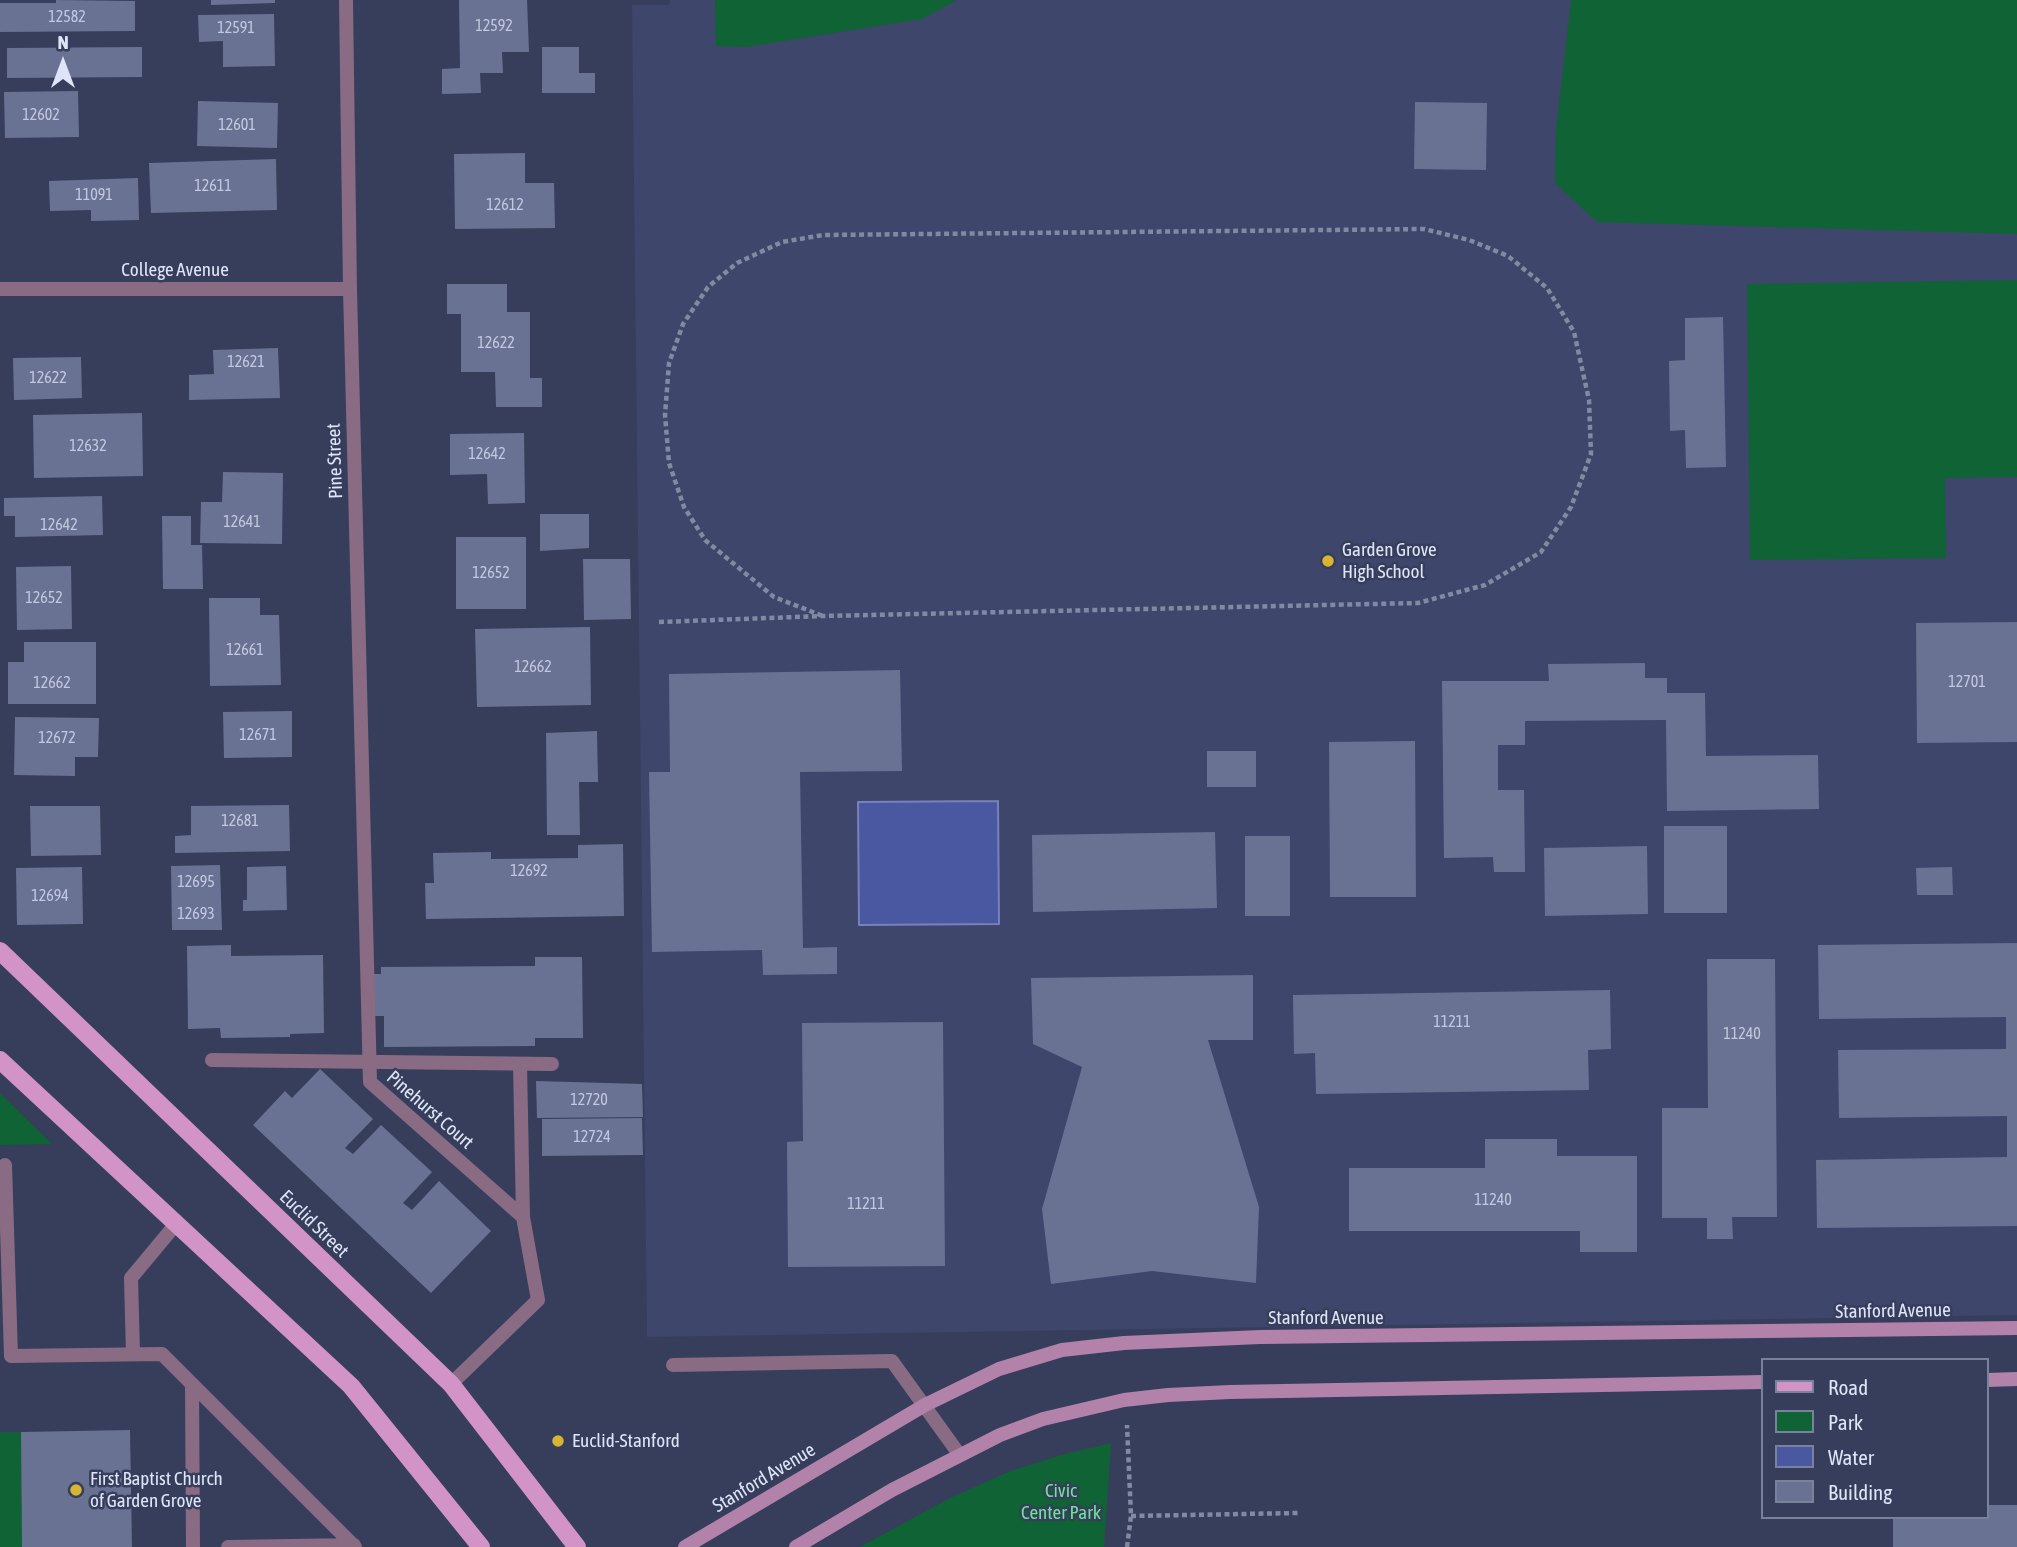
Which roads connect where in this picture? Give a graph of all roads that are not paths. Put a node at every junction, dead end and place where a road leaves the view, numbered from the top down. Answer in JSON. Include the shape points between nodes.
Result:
{"nodes":[{"id":1,"x":346,"y":0,"type":"edge"},
{"id":2,"x":0,"y":289,"type":"edge"},
{"id":3,"x":350,"y":289,"type":"junction"},
{"id":4,"x":367,"y":921,"type":"joint"},
{"id":5,"x":0,"y":951,"type":"edge"},
{"id":6,"x":0,"y":1060,"type":"edge"},
{"id":7,"x":212,"y":1060,"type":"dead end"},
{"id":8,"x":369,"y":1061,"type":"junction"},
{"id":9,"x":520,"y":1064,"type":"junction"},
{"id":10,"x":552,"y":1064,"type":"dead end"},
{"id":11,"x":5,"y":1165,"type":"dead end"},
{"id":12,"x":523,"y":1217,"type":"junction"},
{"id":13,"x":176,"y":1224,"type":"junction"},
{"id":14,"x":2017,"y":1328,"type":"edge"},
{"id":15,"x":133,"y":1354,"type":"junction"},
{"id":16,"x":673,"y":1365,"type":"dead end"},
{"id":17,"x":2017,"y":1379,"type":"edge"},
{"id":18,"x":1989,"y":1380,"type":"edge"},
{"id":19,"x":1762,"y":1382,"type":"edge"},
{"id":20,"x":451,"y":1384,"type":"junction"},
{"id":21,"x":192,"y":1385,"type":"junction"},
{"id":22,"x":925,"y":1405,"type":"junction"},
{"id":23,"x":959,"y":1454,"type":"junction"},
{"id":24,"x":354,"y":1546,"type":"edge"},
{"id":25,"x":193,"y":1547,"type":"edge"},
{"id":26,"x":228,"y":1547,"type":"edge"},
{"id":27,"x":481,"y":1547,"type":"edge"},
{"id":28,"x":577,"y":1547,"type":"edge"},
{"id":29,"x":685,"y":1547,"type":"edge"},
{"id":30,"x":796,"y":1547,"type":"edge"}],
"edges":[{"from":1,"to":3,"type":"street","name":"Pine Street"},
{"from":2,"to":3,"type":"street","name":"College Avenue"},
{"from":3,"to":4,"type":"street","name":"Pine Street"},
{"from":4,"to":8,"type":"street","name":"Pinehurst Court"},
{"from":5,"to":20,"type":"main road","name":"Euclid Street"},
{"from":6,"to":13,"type":"main road"},
{"from":7,"to":8,"type":"street"},
{"from":8,"to":9,"type":"street"},
{"from":8,"to":12,"type":"street","name":"Pinehurst Court","via":[[370,1082]]},
{"from":9,"to":10,"type":"street"},
{"from":9,"to":12,"type":"street"},
{"from":11,"to":15,"type":"street","via":[[11,1356]]},
{"from":12,"to":20,"type":"street","via":[[538,1300]]},
{"from":13,"to":15,"type":"street","via":[[131,1278]]},
{"from":13,"to":27,"type":"main road","via":[[351,1387]]},
{"from":14,"to":22,"type":"street","name":"Stanford Avenue","via":[[1295,1336],[1124,1343],[1062,1350],[999,1369]]},
{"from":15,"to":21,"type":"street","via":[[162,1354]]},
{"from":16,"to":22,"type":"street","via":[[892,1361]]},
{"from":17,"to":18,"type":"street"},
{"from":19,"to":23,"type":"street","via":[[1168,1395],[1043,1419]]},
{"from":20,"to":28,"type":"main road","name":"Euclid Street"},
{"from":21,"to":24,"type":"street"},
{"from":21,"to":25,"type":"street"},
{"from":22,"to":23,"type":"street"},
{"from":22,"to":29,"type":"street","name":"Stanford Avenue"},
{"from":23,"to":30,"type":"street"},
{"from":24,"to":26,"type":"street"}]}
